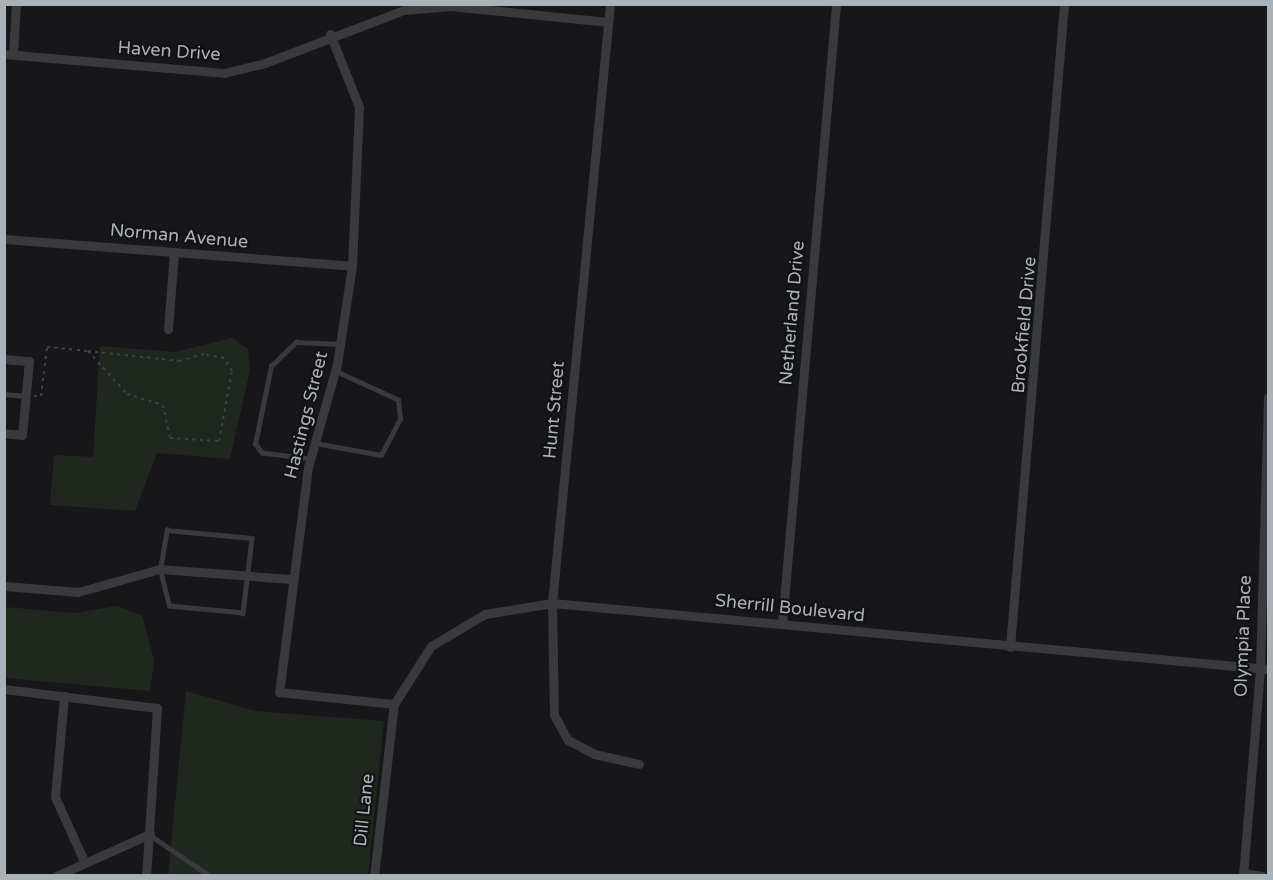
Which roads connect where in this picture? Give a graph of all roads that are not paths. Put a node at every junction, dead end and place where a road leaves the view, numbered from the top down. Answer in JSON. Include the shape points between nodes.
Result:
{"nodes":[{"id":1,"x":16,"y":4,"type":"edge"},
{"id":2,"x":610,"y":4,"type":"edge"},
{"id":3,"x":836,"y":4,"type":"edge"},
{"id":4,"x":1064,"y":4,"type":"edge"},
{"id":5,"x":403,"y":7,"type":"edge"},
{"id":6,"x":608,"y":22,"type":"junction"},
{"id":7,"x":330,"y":34,"type":"junction"},
{"id":8,"x":9,"y":54,"type":"edge"},
{"id":9,"x":4,"y":239,"type":"edge"},
{"id":10,"x":174,"y":252,"type":"junction"},
{"id":11,"x":352,"y":266,"type":"junction"},
{"id":12,"x":168,"y":329,"type":"dead end"},
{"id":13,"x":340,"y":344,"type":"junction"},
{"id":14,"x":4,"y":359,"type":"edge"},
{"id":15,"x":335,"y":371,"type":"junction"},
{"id":16,"x":4,"y":394,"type":"edge"},
{"id":17,"x":26,"y":396,"type":"junction"},
{"id":18,"x":1269,"y":397,"type":"edge"},
{"id":19,"x":4,"y":433,"type":"edge"},
{"id":20,"x":315,"y":443,"type":"junction"},
{"id":21,"x":1266,"y":455,"type":"edge"},
{"id":22,"x":310,"y":459,"type":"junction"},
{"id":23,"x":160,"y":569,"type":"junction"},
{"id":24,"x":247,"y":576,"type":"junction"},
{"id":25,"x":291,"y":579,"type":"junction"},
{"id":26,"x":4,"y":586,"type":"edge"},
{"id":27,"x":552,"y":603,"type":"junction"},
{"id":28,"x":782,"y":624,"type":"junction"},
{"id":29,"x":1010,"y":647,"type":"junction"},
{"id":30,"x":1264,"y":668,"type":"edge"},
{"id":31,"x":4,"y":688,"type":"edge"},
{"id":32,"x":64,"y":696,"type":"junction"},
{"id":33,"x":394,"y":704,"type":"junction"},
{"id":34,"x":388,"y":748,"type":"joint"},
{"id":35,"x":639,"y":764,"type":"dead end"},
{"id":36,"x":150,"y":834,"type":"junction"},
{"id":37,"x":85,"y":863,"type":"junction"},
{"id":38,"x":1243,"y":874,"type":"edge"},
{"id":39,"x":56,"y":876,"type":"edge"},
{"id":40,"x":146,"y":876,"type":"edge"},
{"id":41,"x":210,"y":876,"type":"edge"},
{"id":42,"x":374,"y":876,"type":"edge"},
{"id":43,"x":1262,"y":876,"type":"edge"}],
"edges":[{"from":1,"to":8,"type":"street"},
{"from":2,"to":6,"type":"street","name":"Hunt Street"},
{"from":3,"to":28,"type":"street","name":"Netherland Drive"},
{"from":4,"to":29,"type":"street","name":"Brookfield Drive"},
{"from":5,"to":6,"type":"street","name":"Haven Drive","via":[[451,6]]},
{"from":5,"to":7,"type":"street","name":"Haven Drive"},
{"from":6,"to":27,"type":"street","name":"Hunt Street"},
{"from":7,"to":8,"type":"street","name":"Haven Drive","via":[[265,63],[224,73]]},
{"from":7,"to":11,"type":"street","name":"Hastings Street","via":[[359,107]]},
{"from":9,"to":10,"type":"street","name":"Norman Avenue"},
{"from":10,"to":11,"type":"street","name":"Norman Avenue"},
{"from":10,"to":12,"type":"street"},
{"from":11,"to":13,"type":"street","name":"Hastings Street"},
{"from":13,"to":15,"type":"street","name":"Hastings Street"},
{"from":13,"to":22,"type":"lane","via":[[296,342],[272,366],[267,385],[256,435],[258,450]]},
{"from":14,"to":17,"type":"street","via":[[29,361]]},
{"from":15,"to":20,"type":"street","name":"Hastings Street"},
{"from":15,"to":20,"type":"lane","via":[[398,400],[400,419],[381,455]]},
{"from":16,"to":17,"type":"lane"},
{"from":17,"to":19,"type":"street","via":[[22,435]]},
{"from":18,"to":21,"type":"street","name":"Olympia Place"},
{"from":20,"to":22,"type":"street","name":"Hastings Street"},
{"from":21,"to":30,"type":"street","name":"Olympia Place"},
{"from":22,"to":25,"type":"street","name":"Hastings Street"},
{"from":23,"to":24,"type":"street"},
{"from":23,"to":24,"type":"lane","via":[[169,606],[243,613]]},
{"from":23,"to":24,"type":"lane","via":[[167,530],[252,538]]},
{"from":23,"to":26,"type":"street","via":[[78,592]]},
{"from":24,"to":25,"type":"street"},
{"from":25,"to":33,"type":"street","name":"Hastings Street","via":[[279,692]]},
{"from":27,"to":28,"type":"street","name":"Sherrill Boulevard"},
{"from":27,"to":33,"type":"street","name":"Sherrill Boulevard","via":[[485,614],[431,646]]},
{"from":27,"to":35,"type":"street","name":"Hunt Street","via":[[554,715],[568,740],[594,754]]},
{"from":28,"to":29,"type":"street","name":"Sherrill Boulevard"},
{"from":29,"to":30,"type":"street","name":"Sherrill Boulevard"},
{"from":30,"to":38,"type":"street","name":"Olympia Place"},
{"from":31,"to":32,"type":"street"},
{"from":32,"to":36,"type":"street","via":[[157,708]]},
{"from":32,"to":37,"type":"street","via":[[55,797]]},
{"from":33,"to":34,"type":"street","name":"Sherrill Boulevard"},
{"from":34,"to":42,"type":"street","name":"Dill Lane"},
{"from":36,"to":37,"type":"street"},
{"from":36,"to":40,"type":"street"},
{"from":36,"to":41,"type":"lane"},
{"from":37,"to":39,"type":"street"},
{"from":38,"to":43,"type":"street"}]}
